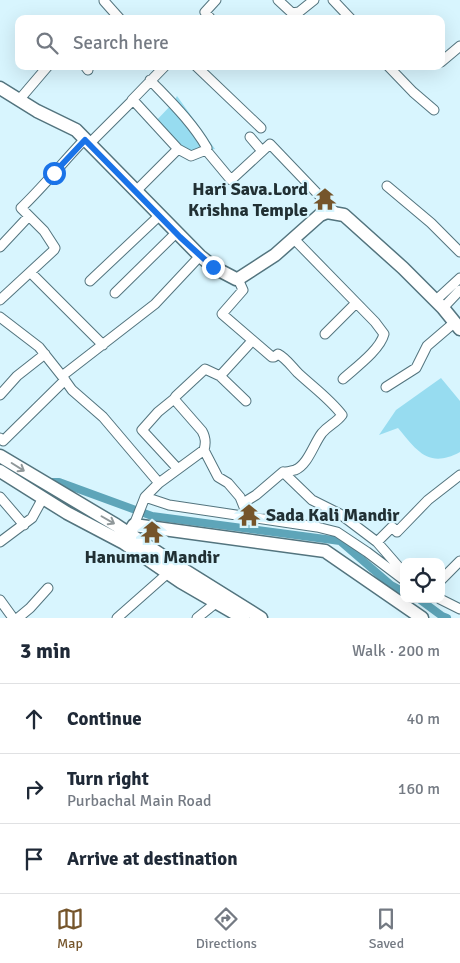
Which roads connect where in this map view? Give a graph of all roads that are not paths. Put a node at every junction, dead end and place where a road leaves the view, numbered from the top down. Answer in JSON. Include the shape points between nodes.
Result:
{"nodes":[{"id":1,"x":216,"y":0,"type":"edge"},
{"id":2,"x":278,"y":0,"type":"edge"},
{"id":3,"x":314,"y":0,"type":"edge"},
{"id":4,"x":333,"y":0,"type":"edge"},
{"id":5,"x":104,"y":1,"type":"edge"},
{"id":6,"x":116,"y":15,"type":"edge"},
{"id":7,"x":208,"y":15,"type":"edge"},
{"id":8,"x":347,"y":15,"type":"edge"},
{"id":9,"x":460,"y":46,"type":"edge"},
{"id":10,"x":445,"y":59,"type":"edge"},
{"id":11,"x":45,"y":70,"type":"edge"},
{"id":12,"x":161,"y":70,"type":"edge"},
{"id":13,"x":200,"y":70,"type":"edge"},
{"id":14,"x":392,"y":70,"type":"edge"},
{"id":15,"x":150,"y":80,"type":"junction"},
{"id":16,"x":0,"y":88,"type":"edge"},
{"id":17,"x":19,"y":100,"type":"junction"},
{"id":18,"x":132,"y":100,"type":"junction"},
{"id":19,"x":434,"y":110,"type":"dead end"},
{"id":20,"x":260,"y":128,"type":"dead end"},
{"id":21,"x":250,"y":137,"type":"dead end"},
{"id":22,"x":87,"y":142,"type":"junction"},
{"id":23,"x":178,"y":149,"type":"junction"},
{"id":24,"x":206,"y":150,"type":"junction"},
{"id":25,"x":262,"y":151,"type":"junction"},
{"id":26,"x":387,"y":186,"type":"dead end"},
{"id":27,"x":136,"y":191,"type":"junction"},
{"id":28,"x":336,"y":213,"type":"junction"},
{"id":29,"x":160,"y":215,"type":"junction"},
{"id":30,"x":29,"y":216,"type":"junction"},
{"id":31,"x":176,"y":233,"type":"junction"},
{"id":32,"x":294,"y":240,"type":"junction"},
{"id":33,"x":0,"y":247,"type":"edge"},
{"id":34,"x":460,"y":252,"type":"edge"},
{"id":35,"x":200,"y":256,"type":"junction"},
{"id":36,"x":31,"y":273,"type":"junction"},
{"id":37,"x":460,"y":278,"type":"edge"},
{"id":38,"x":238,"y":279,"type":"junction"},
{"id":39,"x":90,"y":280,"type":"dead end"},
{"id":40,"x":460,"y":290,"type":"edge"},
{"id":41,"x":115,"y":293,"type":"dead end"},
{"id":42,"x":0,"y":300,"type":"edge"},
{"id":43,"x":356,"y":303,"type":"junction"},
{"id":44,"x":439,"y":304,"type":"junction"},
{"id":45,"x":0,"y":317,"type":"edge"},
{"id":46,"x":459,"y":327,"type":"edge"},
{"id":47,"x":325,"y":334,"type":"dead end"},
{"id":48,"x":252,"y":341,"type":"junction"},
{"id":49,"x":103,"y":345,"type":"junction"},
{"id":50,"x":45,"y":354,"type":"junction"},
{"id":51,"x":220,"y":376,"type":"junction"},
{"id":52,"x":64,"y":378,"type":"junction"},
{"id":53,"x":343,"y":379,"type":"dead end"},
{"id":54,"x":386,"y":387,"type":"dead end"},
{"id":55,"x":0,"y":395,"type":"edge"},
{"id":56,"x":174,"y":399,"type":"junction"},
{"id":57,"x":246,"y":401,"type":"dead end"},
{"id":58,"x":0,"y":438,"type":"edge"},
{"id":59,"x":204,"y":450,"type":"junction"},
{"id":60,"x":0,"y":456,"type":"edge"},
{"id":61,"x":178,"y":469,"type":"junction"},
{"id":62,"x":0,"y":471,"type":"edge"},
{"id":63,"x":283,"y":472,"type":"junction"},
{"id":64,"x":460,"y":475,"type":"edge"},
{"id":65,"x":159,"y":483,"type":"junction"},
{"id":66,"x":145,"y":497,"type":"junction"},
{"id":67,"x":0,"y":498,"type":"edge"},
{"id":68,"x":43,"y":498,"type":"junction"},
{"id":69,"x":242,"y":503,"type":"junction"},
{"id":70,"x":248,"y":517,"type":"junction"},
{"id":71,"x":24,"y":525,"type":"junction"},
{"id":72,"x":133,"y":528,"type":"junction"},
{"id":73,"x":0,"y":542,"type":"edge"},
{"id":74,"x":377,"y":542,"type":"junction"},
{"id":75,"x":460,"y":561,"type":"edge"},
{"id":76,"x":400,"y":568,"type":"edge"},
{"id":77,"x":168,"y":573,"type":"junction"},
{"id":78,"x":445,"y":576,"type":"edge"},
{"id":79,"x":400,"y":577,"type":"edge"},
{"id":80,"x":198,"y":585,"type":"junction"},
{"id":81,"x":48,"y":588,"type":"dead end"},
{"id":82,"x":0,"y":600,"type":"edge"},
{"id":83,"x":445,"y":602,"type":"edge"},
{"id":84,"x":224,"y":609,"type":"edge"},
{"id":85,"x":460,"y":609,"type":"edge"},
{"id":86,"x":13,"y":618,"type":"edge"},
{"id":87,"x":18,"y":618,"type":"edge"},
{"id":88,"x":117,"y":618,"type":"edge"},
{"id":89,"x":197,"y":618,"type":"edge"},
{"id":90,"x":243,"y":618,"type":"edge"},
{"id":91,"x":261,"y":618,"type":"edge"},
{"id":92,"x":422,"y":618,"type":"edge"}],
"edges":[{"from":1,"to":7,"type":"street","via":[[205,12]]},
{"from":2,"to":3,"type":"street","via":[[292,13],[299,12]]},
{"from":4,"to":8,"type":"street"},
{"from":5,"to":6,"type":"street"},
{"from":9,"to":10,"type":"street"},
{"from":11,"to":17,"type":"street"},
{"from":12,"to":15,"type":"street"},
{"from":13,"to":20,"type":"street"},
{"from":14,"to":19,"type":"street"},
{"from":15,"to":18,"type":"street"},
{"from":15,"to":24,"type":"street","via":[[184,115],[200,135]]},
{"from":16,"to":17,"type":"street"},
{"from":17,"to":22,"type":"street","via":[[71,127]]},
{"from":18,"to":22,"type":"street"},
{"from":18,"to":23,"type":"street"},
{"from":21,"to":25,"type":"street"},
{"from":22,"to":27,"type":"street"},
{"from":22,"to":30,"type":"street","via":[[68,157],[21,208]]},
{"from":23,"to":24,"type":"street","via":[[191,156]]},
{"from":23,"to":27,"type":"street"},
{"from":24,"to":25,"type":"street","via":[[230,180]]},
{"from":25,"to":28,"type":"street","via":[[270,144]]},
{"from":26,"to":34,"type":"street"},
{"from":27,"to":29,"type":"street"},
{"from":28,"to":32,"type":"street","via":[[320,215]]},
{"from":28,"to":44,"type":"street","via":[[344,215]]},
{"from":29,"to":31,"type":"street"},
{"from":29,"to":39,"type":"street"},
{"from":30,"to":33,"type":"street"},
{"from":30,"to":36,"type":"street","via":[[55,248]]},
{"from":31,"to":35,"type":"street"},
{"from":31,"to":41,"type":"street"},
{"from":32,"to":38,"type":"street"},
{"from":32,"to":43,"type":"street"},
{"from":35,"to":38,"type":"street"},
{"from":35,"to":49,"type":"street","via":[[155,304]]},
{"from":36,"to":42,"type":"street"},
{"from":36,"to":49,"type":"street"},
{"from":37,"to":44,"type":"street"},
{"from":38,"to":48,"type":"street","via":[[243,290],[222,314]]},
{"from":40,"to":44,"type":"street"},
{"from":43,"to":47,"type":"street"},
{"from":43,"to":53,"type":"street","via":[[384,334],[377,347]]},
{"from":44,"to":46,"type":"street"},
{"from":45,"to":50,"type":"street"},
{"from":46,"to":54,"type":"street","via":[[427,346],[416,368]]},
{"from":48,"to":51,"type":"street"},
{"from":48,"to":63,"type":"street","via":[[272,357],[282,356],[342,415],[322,434],[296,470]]},
{"from":49,"to":52,"type":"street"},
{"from":50,"to":52,"type":"street"},
{"from":50,"to":55,"type":"street","via":[[17,376]]},
{"from":51,"to":56,"type":"street","via":[[205,369]]},
{"from":51,"to":57,"type":"street"},
{"from":52,"to":58,"type":"street","via":[[3,441]]},
{"from":52,"to":65,"type":"street","via":[[72,390],[103,417]]},
{"from":56,"to":59,"type":"street","via":[[205,436]]},
{"from":56,"to":61,"type":"street","via":[[142,430]]},
{"from":59,"to":61,"type":"street"},
{"from":59,"to":69,"type":"street","via":[[218,477],[228,483]]},
{"from":60,"to":72,"type":"street","one_way":true,"via":[[66,496]]},
{"from":61,"to":65,"type":"street"},
{"from":62,"to":68,"type":"street"},
{"from":63,"to":69,"type":"street"},
{"from":63,"to":74,"type":"street","via":[[312,500],[340,514]]},
{"from":64,"to":74,"type":"street","via":[[428,500],[397,532],[392,527]]},
{"from":65,"to":66,"type":"street"},
{"from":66,"to":70,"type":"street","via":[[169,505]]},
{"from":66,"to":72,"type":"street"},
{"from":67,"to":71,"type":"street"},
{"from":68,"to":71,"type":"street","via":[[32,518]]},
{"from":68,"to":77,"type":"street","via":[[124,543]]},
{"from":69,"to":70,"type":"street"},
{"from":70,"to":79,"type":"street","via":[[337,532]]},
{"from":71,"to":73,"type":"street"},
{"from":72,"to":80,"type":"street"},
{"from":72,"to":92,"type":"street","via":[[325,551]]},
{"from":74,"to":76,"type":"street"},
{"from":75,"to":78,"type":"street"},
{"from":77,"to":80,"type":"street"},
{"from":77,"to":88,"type":"street"},
{"from":80,"to":84,"type":"street"},
{"from":80,"to":91,"type":"street"},
{"from":81,"to":87,"type":"street"},
{"from":82,"to":86,"type":"street"},
{"from":83,"to":85,"type":"street"},
{"from":84,"to":89,"type":"street"},
{"from":84,"to":90,"type":"street"}]}
